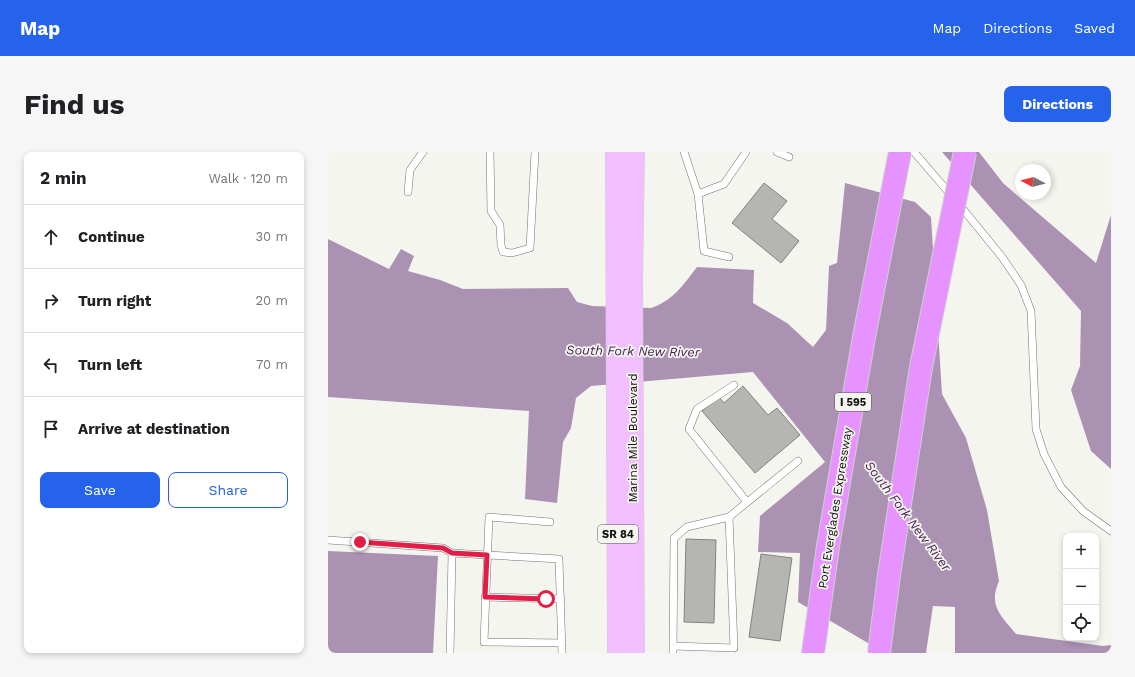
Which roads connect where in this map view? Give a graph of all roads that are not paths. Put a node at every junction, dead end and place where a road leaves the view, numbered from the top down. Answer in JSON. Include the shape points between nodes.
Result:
{"nodes":[{"id":1,"x":423,"y":152,"type":"edge"},
{"id":2,"x":490,"y":152,"type":"edge"},
{"id":3,"x":535,"y":152,"type":"edge"},
{"id":4,"x":616,"y":152,"type":"edge"},
{"id":5,"x":634,"y":152,"type":"edge"},
{"id":6,"x":684,"y":152,"type":"edge"},
{"id":7,"x":746,"y":152,"type":"edge"},
{"id":8,"x":777,"y":152,"type":"edge"},
{"id":9,"x":900,"y":152,"type":"edge"},
{"id":10,"x":914,"y":152,"type":"edge"},
{"id":11,"x":965,"y":152,"type":"edge"},
{"id":12,"x":789,"y":157,"type":"dead end"},
{"id":13,"x":408,"y":192,"type":"dead end"},
{"id":14,"x":698,"y":194,"type":"junction"},
{"id":15,"x":729,"y":257,"type":"dead end"},
{"id":16,"x":624,"y":279,"type":"junction"},
{"id":17,"x":734,"y":385,"type":"dead end"},
{"id":18,"x":625,"y":416,"type":"junction"},
{"id":19,"x":798,"y":461,"type":"dead end"},
{"id":20,"x":747,"y":502,"type":"junction"},
{"id":21,"x":729,"y":517,"type":"junction"},
{"id":22,"x":550,"y":522,"type":"dead end"},
{"id":23,"x":1111,"y":531,"type":"edge"},
{"id":24,"x":328,"y":540,"type":"edge"},
{"id":25,"x":452,"y":553,"type":"junction"},
{"id":26,"x":487,"y":555,"type":"junction"},
{"id":27,"x":485,"y":597,"type":"junction"},
{"id":28,"x":561,"y":599,"type":"junction"},
{"id":29,"x":562,"y":643,"type":"junction"},
{"id":30,"x":674,"y":649,"type":"edge"},
{"id":31,"x":450,"y":653,"type":"edge"},
{"id":32,"x":562,"y":653,"type":"edge"},
{"id":33,"x":618,"y":653,"type":"edge"},
{"id":34,"x":634,"y":653,"type":"edge"},
{"id":35,"x":813,"y":653,"type":"edge"},
{"id":36,"x":879,"y":653,"type":"edge"}],
"edges":[{"from":1,"to":13,"type":"lane","via":[[410,170]]},
{"from":2,"to":3,"type":"lane","via":[[491,211],[500,225],[504,252],[512,253],[530,248]]},
{"from":4,"to":16,"type":"main road","name":"Marina Mile Boulevard","number":"SR 84"},
{"from":5,"to":16,"type":"main road","name":"Marina Mile Boulevard","number":"SR 84"},
{"from":6,"to":14,"type":"lane"},
{"from":7,"to":14,"type":"lane","via":[[724,184]]},
{"from":8,"to":12,"type":"lane"},
{"from":9,"to":35,"type":"highway","name":"Port Everglades Expressway","number":"I 595","via":[[864,337],[828,546]]},
{"from":10,"to":23,"type":"lane","via":[[979,227],[1021,285],[1031,311],[1036,429],[1044,454],[1061,487],[1083,511]]},
{"from":11,"to":36,"type":"highway","bridge":true,"via":[[921,367]]},
{"from":14,"to":15,"type":"lane","via":[[704,251]]},
{"from":16,"to":18,"type":"main road","name":"Marina Mile Boulevard","number":"SR 84"},
{"from":17,"to":20,"type":"lane","via":[[697,409],[689,429]]},
{"from":18,"to":33,"type":"main road","name":"Marina Mile Boulevard","number":"SR 84"},
{"from":18,"to":34,"type":"main road","name":"Marina Mile Boulevard","number":"SR 84"},
{"from":19,"to":20,"type":"lane"},
{"from":20,"to":21,"type":"lane"},
{"from":21,"to":30,"type":"lane","via":[[687,527],[674,538]]},
{"from":21,"to":30,"type":"lane","via":[[734,648]]},
{"from":22,"to":26,"type":"lane","via":[[489,517]]},
{"from":24,"to":25,"type":"lane","via":[[443,548]]},
{"from":25,"to":26,"type":"lane"},
{"from":25,"to":31,"type":"lane"},
{"from":26,"to":27,"type":"lane"},
{"from":26,"to":28,"type":"lane","via":[[559,559]]},
{"from":27,"to":28,"type":"lane"},
{"from":27,"to":29,"type":"lane","via":[[484,642]]},
{"from":28,"to":29,"type":"lane"},
{"from":29,"to":32,"type":"lane"}]}
